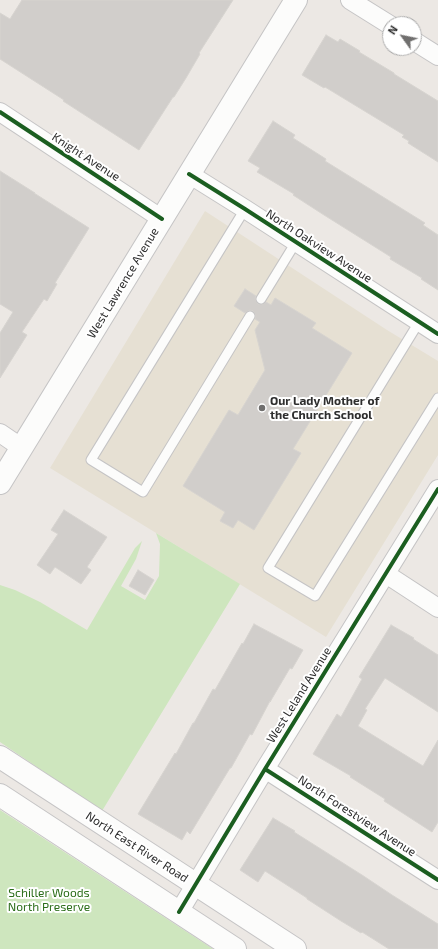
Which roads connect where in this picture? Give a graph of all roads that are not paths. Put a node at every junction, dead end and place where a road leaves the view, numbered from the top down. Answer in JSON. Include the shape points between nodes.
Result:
{"nodes":[{"id":1,"x":296,"y":0,"type":"edge"},
{"id":2,"x":350,"y":0,"type":"edge"},
{"id":3,"x":382,"y":20,"type":"edge"},
{"id":4,"x":422,"y":46,"type":"edge"},
{"id":5,"x":438,"y":56,"type":"edge"},
{"id":6,"x":0,"y":112,"type":"edge"},
{"id":7,"x":189,"y":174,"type":"junction"},
{"id":8,"x":245,"y":209,"type":"junction"},
{"id":9,"x":162,"y":219,"type":"junction"},
{"id":10,"x":296,"y":242,"type":"junction"},
{"id":11,"x":261,"y":299,"type":"dead end"},
{"id":12,"x":250,"y":316,"type":"dead end"},
{"id":13,"x":419,"y":322,"type":"junction"},
{"id":14,"x":438,"y":334,"type":"edge"},
{"id":15,"x":438,"y":398,"type":"edge"},
{"id":16,"x":0,"y":433,"type":"edge"},
{"id":17,"x":22,"y":448,"type":"junction"},
{"id":18,"x":0,"y":483,"type":"edge"},
{"id":19,"x":438,"y":489,"type":"edge"},
{"id":20,"x":386,"y":574,"type":"junction"},
{"id":21,"x":438,"y":608,"type":"edge"},
{"id":22,"x":0,"y":757,"type":"edge"},
{"id":23,"x":265,"y":769,"type":"junction"},
{"id":24,"x":0,"y":796,"type":"edge"},
{"id":25,"x":438,"y":880,"type":"edge"},
{"id":26,"x":196,"y":884,"type":"junction"},
{"id":27,"x":179,"y":912,"type":"junction"},
{"id":28,"x":235,"y":949,"type":"edge"},
{"id":29,"x":295,"y":949,"type":"edge"}],
"edges":[{"from":1,"to":7,"type":"main road","name":"West Lawrence Avenue"},
{"from":2,"to":3,"type":"street"},
{"from":4,"to":5,"type":"street"},
{"from":6,"to":9,"type":"street","name":"Knight Avenue"},
{"from":7,"to":8,"type":"street","name":"North Oakview Avenue"},
{"from":7,"to":9,"type":"main road","name":"West Lawrence Avenue"},
{"from":8,"to":10,"type":"street","name":"North Oakview Avenue"},
{"from":8,"to":12,"type":"lane","via":[[91,460],[142,492]]},
{"from":9,"to":17,"type":"main road","name":"West Lawrence Avenue"},
{"from":10,"to":11,"type":"lane"},
{"from":10,"to":13,"type":"street","name":"North Oakview Avenue"},
{"from":13,"to":14,"type":"street","name":"North Oakview Avenue"},
{"from":13,"to":15,"type":"lane","via":[[268,568],[315,596]]},
{"from":16,"to":17,"type":"street"},
{"from":17,"to":18,"type":"main road","name":"West Lawrence Avenue"},
{"from":19,"to":20,"type":"street","name":"West Leland Avenue"},
{"from":20,"to":21,"type":"street"},
{"from":20,"to":23,"type":"street","name":"West Leland Avenue"},
{"from":22,"to":26,"type":"main road","name":"North East River Road"},
{"from":23,"to":25,"type":"street","name":"North Forestview Avenue"},
{"from":23,"to":26,"type":"street","name":"West Leland Avenue"},
{"from":24,"to":27,"type":"main road"},
{"from":26,"to":27,"type":"street","name":"West Leland Avenue"},
{"from":26,"to":29,"type":"main road","name":"North East River Road"},
{"from":27,"to":28,"type":"main road"}]}
